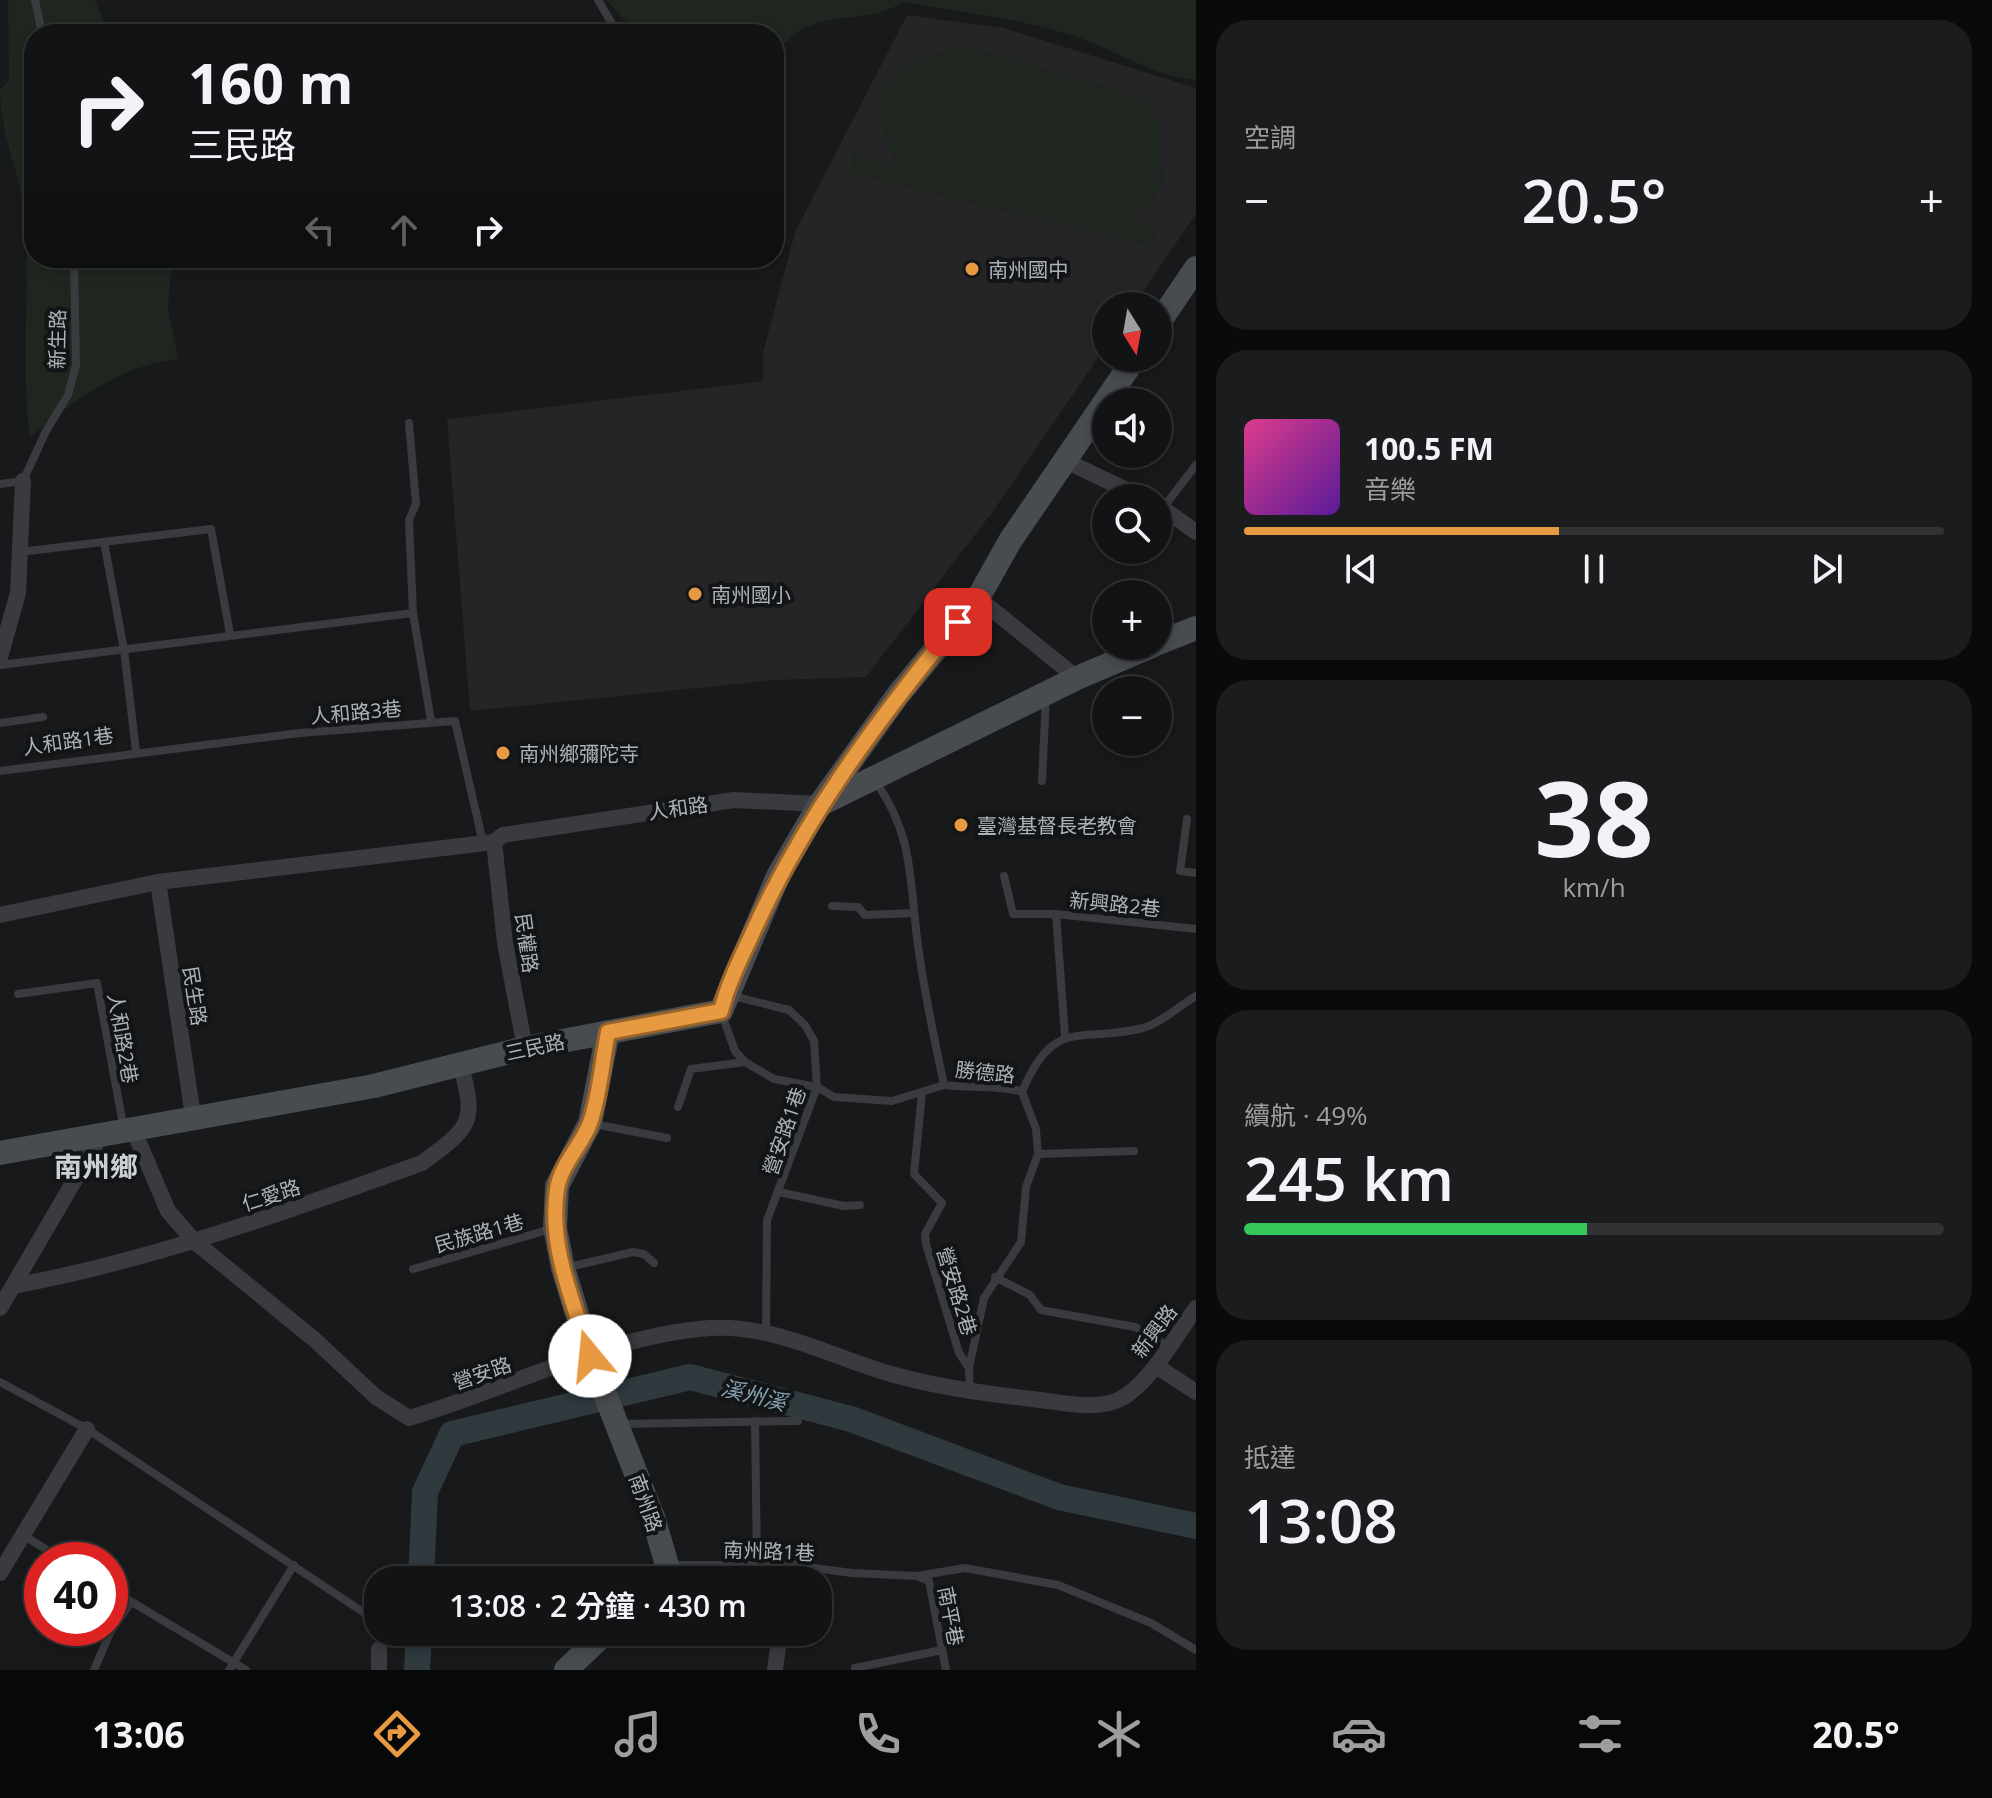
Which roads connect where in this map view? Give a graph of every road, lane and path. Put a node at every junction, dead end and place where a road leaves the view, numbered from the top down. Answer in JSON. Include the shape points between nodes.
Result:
{"nodes":[{"id":1,"x":35,"y":0,"type":"edge"},
{"id":2,"x":598,"y":0,"type":"edge"},
{"id":3,"x":40,"y":24,"type":"edge"},
{"id":4,"x":612,"y":24,"type":"edge"},
{"id":5,"x":74,"y":268,"type":"edge"},
{"id":6,"x":1196,"y":268,"type":"edge"},
{"id":7,"x":1172,"y":303,"type":"edge"},
{"id":8,"x":1126,"y":372,"type":"edge"},
{"id":9,"x":409,"y":423,"type":"dead end"},
{"id":10,"x":1066,"y":461,"type":"junction"},
{"id":11,"x":1196,"y":465,"type":"edge"},
{"id":12,"x":23,"y":481,"type":"junction"},
{"id":13,"x":0,"y":484,"type":"edge"},
{"id":14,"x":1114,"y":484,"type":"edge"},
{"id":15,"x":1172,"y":492,"type":"edge"},
{"id":16,"x":1172,"y":515,"type":"edge"},
{"id":17,"x":1196,"y":532,"type":"edge"},
{"id":18,"x":104,"y":542,"type":"junction"},
{"id":19,"x":19,"y":552,"type":"junction"},
{"id":20,"x":978,"y":598,"type":"junction"},
{"id":21,"x":413,"y":613,"type":"junction"},
{"id":22,"x":1196,"y":628,"type":"edge"},
{"id":23,"x":230,"y":634,"type":"junction"},
{"id":24,"x":1172,"y":637,"type":"edge"},
{"id":25,"x":124,"y":650,"type":"junction"},
{"id":26,"x":0,"y":657,"type":"edge"},
{"id":27,"x":1119,"y":660,"type":"edge"},
{"id":28,"x":0,"y":665,"type":"edge"},
{"id":29,"x":1077,"y":678,"type":"junction"},
{"id":30,"x":1046,"y":693,"type":"junction"},
{"id":31,"x":43,"y":717,"type":"dead end"},
{"id":32,"x":431,"y":721,"type":"junction"},
{"id":33,"x":0,"y":723,"type":"edge"},
{"id":34,"x":136,"y":751,"type":"junction"},
{"id":35,"x":0,"y":771,"type":"edge"},
{"id":36,"x":873,"y":778,"type":"junction"},
{"id":37,"x":1042,"y":781,"type":"dead end"},
{"id":38,"x":820,"y":804,"type":"junction"},
{"id":39,"x":1187,"y":819,"type":"dead end"},
{"id":40,"x":489,"y":843,"type":"junction"},
{"id":41,"x":1196,"y":873,"type":"edge"},
{"id":42,"x":1004,"y":876,"type":"dead end"},
{"id":43,"x":158,"y":882,"type":"junction"},
{"id":44,"x":832,"y":906,"type":"dead end"},
{"id":45,"x":913,"y":913,"type":"junction"},
{"id":46,"x":1056,"y":914,"type":"junction"},
{"id":47,"x":0,"y":915,"type":"edge"},
{"id":48,"x":1196,"y":929,"type":"edge"},
{"id":49,"x":18,"y":994,"type":"dead end"},
{"id":50,"x":1196,"y":996,"type":"edge"},
{"id":51,"x":723,"y":1002,"type":"junction"},
{"id":52,"x":608,"y":1032,"type":"junction"},
{"id":53,"x":1065,"y":1036,"type":"junction"},
{"id":54,"x":525,"y":1048,"type":"junction"},
{"id":55,"x":745,"y":1062,"type":"junction"},
{"id":56,"x":460,"y":1063,"type":"junction"},
{"id":57,"x":944,"y":1085,"type":"junction"},
{"id":58,"x":817,"y":1087,"type":"junction"},
{"id":59,"x":922,"y":1092,"type":"junction"},
{"id":60,"x":1022,"y":1092,"type":"junction"},
{"id":61,"x":678,"y":1107,"type":"dead end"},
{"id":62,"x":193,"y":1116,"type":"junction"},
{"id":63,"x":590,"y":1123,"type":"junction"},
{"id":64,"x":119,"y":1132,"type":"junction"},
{"id":65,"x":667,"y":1138,"type":"dead end"},
{"id":66,"x":1134,"y":1151,"type":"dead end"},
{"id":67,"x":0,"y":1153,"type":"edge"},
{"id":68,"x":1038,"y":1154,"type":"junction"},
{"id":69,"x":779,"y":1192,"type":"junction"},
{"id":70,"x":860,"y":1205,"type":"dead end"},
{"id":71,"x":555,"y":1228,"type":"junction"},
{"id":72,"x":194,"y":1241,"type":"junction"},
{"id":73,"x":654,"y":1263,"type":"dead end"},
{"id":74,"x":563,"y":1268,"type":"junction"},
{"id":75,"x":413,"y":1269,"type":"dead end"},
{"id":76,"x":995,"y":1277,"type":"junction"},
{"id":77,"x":13,"y":1286,"type":"junction"},
{"id":78,"x":0,"y":1308,"type":"edge"},
{"id":79,"x":1196,"y":1308,"type":"edge"},
{"id":80,"x":766,"y":1333,"type":"junction"},
{"id":81,"x":1168,"y":1346,"type":"junction"},
{"id":82,"x":594,"y":1362,"type":"junction"},
{"id":83,"x":1156,"y":1366,"type":"junction"},
{"id":84,"x":969,"y":1368,"type":"junction"},
{"id":85,"x":0,"y":1382,"type":"edge"},
{"id":86,"x":970,"y":1391,"type":"junction"},
{"id":87,"x":1196,"y":1392,"type":"edge"},
{"id":88,"x":1106,"y":1402,"type":"joint"},
{"id":89,"x":755,"y":1421,"type":"junction"},
{"id":90,"x":798,"y":1421,"type":"dead end"},
{"id":91,"x":617,"y":1424,"type":"junction"},
{"id":92,"x":87,"y":1429,"type":"junction"},
{"id":93,"x":23,"y":1535,"type":"junction"},
{"id":94,"x":34,"y":1542,"type":"edge"},
{"id":95,"x":294,"y":1565,"type":"junction"},
{"id":96,"x":757,"y":1565,"type":"junction"},
{"id":97,"x":661,"y":1566,"type":"edge"},
{"id":98,"x":745,"y":1566,"type":"edge"},
{"id":99,"x":762,"y":1566,"type":"edge"},
{"id":100,"x":0,"y":1573,"type":"edge"},
{"id":101,"x":832,"y":1573,"type":"edge"},
{"id":102,"x":917,"y":1576,"type":"junction"},
{"id":103,"x":128,"y":1600,"type":"edge"},
{"id":104,"x":131,"y":1602,"type":"junction"},
{"id":105,"x":364,"y":1612,"type":"edge"},
{"id":106,"x":591,"y":1646,"type":"edge"},
{"id":107,"x":778,"y":1646,"type":"edge"},
{"id":108,"x":379,"y":1649,"type":"dead end"},
{"id":109,"x":942,"y":1650,"type":"junction"},
{"id":110,"x":1196,"y":1650,"type":"edge"},
{"id":111,"x":231,"y":1666,"type":"edge"},
{"id":112,"x":855,"y":1668,"type":"edge"},
{"id":113,"x":94,"y":1670,"type":"edge"},
{"id":114,"x":246,"y":1670,"type":"edge"},
{"id":115,"x":379,"y":1670,"type":"edge"},
{"id":116,"x":566,"y":1670,"type":"edge"},
{"id":117,"x":775,"y":1670,"type":"edge"},
{"id":118,"x":946,"y":1670,"type":"edge"}],
"edges":[{"from":1,"to":3,"type":"lane"},
{"from":2,"to":4,"type":"lane"},
{"from":5,"to":12,"type":"lane","name":"新生路","via":[[76,365],[68,395]]},
{"from":6,"to":7,"type":"main road"},
{"from":8,"to":10,"type":"main road"},
{"from":9,"to":21,"type":"lane","via":[[416,504],[409,520]]},
{"from":10,"to":14,"type":"street"},
{"from":10,"to":20,"type":"main road"},
{"from":11,"to":15,"type":"lane"},
{"from":12,"to":13,"type":"lane"},
{"from":12,"to":19,"type":"street"},
{"from":16,"to":17,"type":"street"},
{"from":18,"to":19,"type":"lane"},
{"from":18,"to":23,"type":"lane","via":[[211,529]]},
{"from":18,"to":25,"type":"lane","name":"人和路1巷"},
{"from":19,"to":26,"type":"street","via":[[18,593]]},
{"from":20,"to":29,"type":"street"},
{"from":20,"to":38,"type":"main road","via":[[898,695]]},
{"from":21,"to":23,"type":"lane"},
{"from":21,"to":32,"type":"lane"},
{"from":22,"to":24,"type":"main road"},
{"from":23,"to":25,"type":"lane"},
{"from":25,"to":28,"type":"lane"},
{"from":25,"to":34,"type":"lane","name":"人和路1巷"},
{"from":27,"to":29,"type":"main road"},
{"from":29,"to":30,"type":"main road"},
{"from":30,"to":36,"type":"main road"},
{"from":30,"to":37,"type":"lane"},
{"from":31,"to":33,"type":"lane"},
{"from":32,"to":34,"type":"lane","name":"人和路3巷"},
{"from":32,"to":40,"type":"lane","name":"人和路3巷","via":[[455,721]]},
{"from":34,"to":35,"type":"lane","name":"人和路1巷"},
{"from":36,"to":38,"type":"main road"},
{"from":36,"to":45,"type":"lane","name":"勝德路","via":[[902,828],[915,887]]},
{"from":38,"to":40,"type":"street","name":"人和路","via":[[734,800],[503,835]]},
{"from":38,"to":51,"type":"main road","via":[[778,876]]},
{"from":39,"to":41,"type":"lane","via":[[1180,871]]},
{"from":40,"to":43,"type":"street","name":"人和路"},
{"from":40,"to":54,"type":"street","name":"民權路"},
{"from":42,"to":46,"type":"lane","via":[[1013,914]]},
{"from":43,"to":47,"type":"street","name":"人和路"},
{"from":43,"to":62,"type":"street","name":"民生路"},
{"from":44,"to":45,"type":"lane","via":[[858,907],[865,915]]},
{"from":45,"to":57,"type":"lane","name":"勝德路"},
{"from":46,"to":48,"type":"lane","name":"新興路2巷"},
{"from":46,"to":53,"type":"lane","name":"新興路2巷"},
{"from":49,"to":64,"type":"lane","name":"人和路2巷","via":[[97,983]]},
{"from":50,"to":53,"type":"lane","via":[[1145,1027]]},
{"from":51,"to":52,"type":"main road","name":"三民路"},
{"from":51,"to":55,"type":"lane","via":[[735,1051]]},
{"from":51,"to":58,"type":"lane","name":"營安路1巷","via":[[789,1010],[814,1041]]},
{"from":52,"to":54,"type":"main road","name":"三民路"},
{"from":52,"to":63,"type":"main road","name":"南州路"},
{"from":53,"to":60,"type":"lane","via":[[1041,1057]]},
{"from":54,"to":56,"type":"main road","name":"三民路"},
{"from":55,"to":58,"type":"lane","via":[[774,1079]]},
{"from":55,"to":61,"type":"lane","via":[[691,1069]]},
{"from":56,"to":62,"type":"main road","name":"三民路","via":[[374,1086]]},
{"from":56,"to":72,"type":"street","name":"仁愛路","via":[[470,1099],[469,1120],[422,1163]]},
{"from":57,"to":59,"type":"lane"},
{"from":57,"to":60,"type":"lane","name":"勝德路"},
{"from":58,"to":59,"type":"lane","via":[[834,1097],[892,1101]]},
{"from":58,"to":69,"type":"lane","name":"營安路1巷"},
{"from":59,"to":84,"type":"lane","name":"營安路2巷","via":[[914,1174],[942,1203],[925,1234],[926,1244],[959,1353]]},
{"from":60,"to":68,"type":"lane","name":"勝德路","via":[[1036,1129]]},
{"from":62,"to":64,"type":"main road","name":"三民路"},
{"from":63,"to":65,"type":"lane"},
{"from":63,"to":71,"type":"main road","name":"南州路","via":[[557,1186]]},
{"from":64,"to":67,"type":"main road","name":"三民路"},
{"from":64,"to":72,"type":"street","name":"營安路","via":[[168,1211]]},
{"from":64,"to":77,"type":"street"},
{"from":66,"to":68,"type":"lane"},
{"from":68,"to":76,"type":"lane","name":"勝德路","via":[[1026,1187],[1021,1242]]},
{"from":69,"to":70,"type":"lane","name":"營安路1巷"},
{"from":69,"to":80,"type":"lane","name":"營安路1巷","via":[[764,1237]]},
{"from":71,"to":74,"type":"main road","name":"南州路"},
{"from":71,"to":75,"type":"lane","name":"民族路1巷"},
{"from":72,"to":77,"type":"street","name":"仁愛路","via":[[78,1274]]},
{"from":72,"to":82,"type":"street","name":"營安路","via":[[376,1397],[409,1418]]},
{"from":73,"to":74,"type":"lane","via":[[633,1252]]},
{"from":74,"to":82,"type":"main road","name":"南州路"},
{"from":76,"to":81,"type":"lane","via":[[1030,1295],[1041,1310],[1135,1327]]},
{"from":76,"to":84,"type":"lane","name":"勝德路","via":[[984,1298]]},
{"from":77,"to":78,"type":"street"},
{"from":79,"to":81,"type":"street","name":"新興路"},
{"from":80,"to":82,"type":"street","name":"營安路","via":[[711,1328],[654,1338]]},
{"from":80,"to":86,"type":"street","name":"營安路","via":[[891,1374]]},
{"from":81,"to":83,"type":"street","name":"新興路"},
{"from":82,"to":91,"type":"main road","name":"南州路"},
{"from":83,"to":87,"type":"street"},
{"from":83,"to":88,"type":"street","name":"新興路","via":[[1120,1400]]},
{"from":84,"to":86,"type":"lane","name":"勝德路"},
{"from":85,"to":92,"type":"lane"},
{"from":86,"to":88,"type":"street","name":"營安路","via":[[1073,1405]]},
{"from":89,"to":90,"type":"lane"},
{"from":89,"to":91,"type":"lane"},
{"from":89,"to":96,"type":"lane"},
{"from":91,"to":97,"type":"main road","name":"南州路","via":[[653,1517]]},
{"from":92,"to":93,"type":"street"},
{"from":92,"to":95,"type":"lane"},
{"from":93,"to":94,"type":"lane"},
{"from":93,"to":100,"type":"street"},
{"from":95,"to":105,"type":"lane"},
{"from":95,"to":111,"type":"lane"},
{"from":96,"to":98,"type":"lane","name":"南州路1巷"},
{"from":96,"to":99,"type":"lane","name":"南州路1巷"},
{"from":101,"to":102,"type":"lane","name":"南州路1巷"},
{"from":102,"to":109,"type":"lane","name":"南平巷","via":[[929,1581]]},
{"from":102,"to":110,"type":"lane","name":"南州路1巷","via":[[965,1568],[1058,1585],[1151,1623]]},
{"from":103,"to":104,"type":"lane"},
{"from":104,"to":111,"type":"lane"},
{"from":104,"to":113,"type":"lane"},
{"from":106,"to":116,"type":"main road"},
{"from":107,"to":117,"type":"street"},
{"from":108,"to":115,"type":"street"},
{"from":109,"to":112,"type":"lane"},
{"from":109,"to":118,"type":"lane","name":"南平巷"},
{"from":111,"to":114,"type":"lane"}]}
